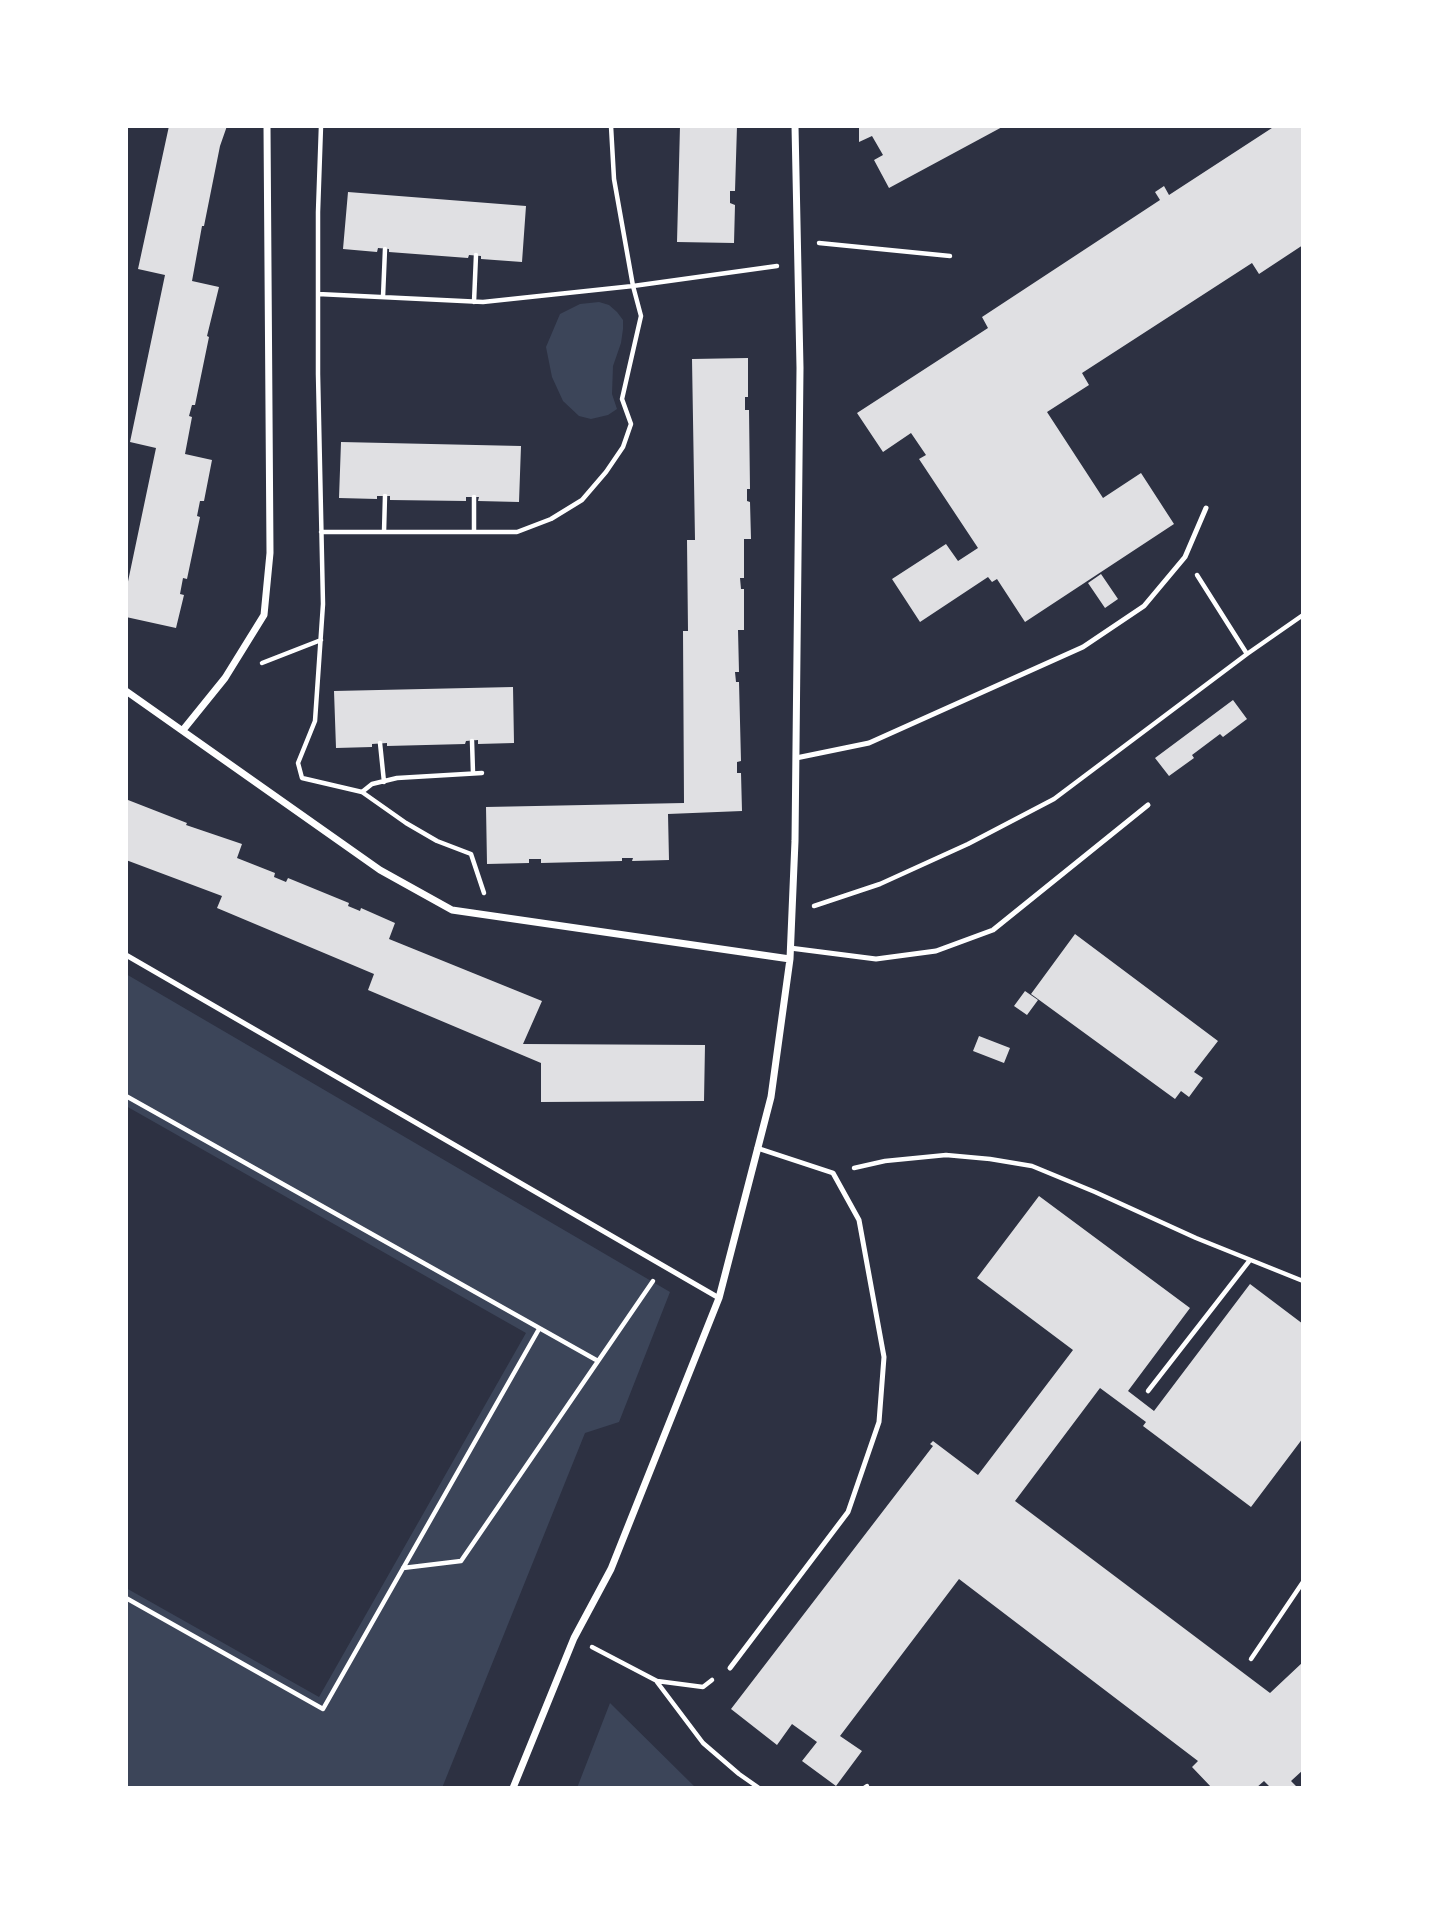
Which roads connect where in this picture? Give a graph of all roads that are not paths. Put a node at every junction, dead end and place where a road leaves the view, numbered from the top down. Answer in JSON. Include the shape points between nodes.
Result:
{"nodes":[{"id":1,"x":267,"y":126,"type":"edge"},
{"id":2,"x":795,"y":126,"type":"edge"},
{"id":3,"x":1206,"y":508,"type":"dead end"},
{"id":4,"x":126,"y":691,"type":"edge"},
{"id":5,"x":183,"y":730,"type":"junction"},
{"id":6,"x":796,"y":758,"type":"junction"},
{"id":7,"x":1149,"y":805,"type":"dead end"},
{"id":8,"x":790,"y":948,"type":"junction"},
{"id":9,"x":126,"y":955,"type":"edge"},
{"id":10,"x":790,"y":959,"type":"junction"},
{"id":11,"x":757,"y":1148,"type":"junction"},
{"id":12,"x":719,"y":1298,"type":"junction"},
{"id":13,"x":730,"y":1668,"type":"road end"},
{"id":14,"x":513,"y":1788,"type":"edge"}],
"edges":[{"from":1,"to":5,"type":"street","via":[[270,553],[264,615],[225,678]]},
{"from":2,"to":6,"type":"street","via":[[800,368]]},
{"from":3,"to":6,"type":"lane","via":[[1185,557],[1144,606],[1083,647],[869,743]]},
{"from":4,"to":5,"type":"street"},
{"from":5,"to":10,"type":"street","via":[[380,870],[452,910]]},
{"from":6,"to":8,"type":"street"},
{"from":7,"to":8,"type":"lane","via":[[993,930],[936,951],[876,959]]},
{"from":8,"to":10,"type":"street"},
{"from":9,"to":12,"type":"lane"},
{"from":10,"to":11,"type":"street","via":[[771,1097]]},
{"from":11,"to":12,"type":"street"},
{"from":11,"to":13,"type":"lane","via":[[833,1173],[859,1220],[884,1357],[880,1422],[848,1512]]},
{"from":12,"to":14,"type":"street","via":[[611,1569],[574,1638]]}]}
